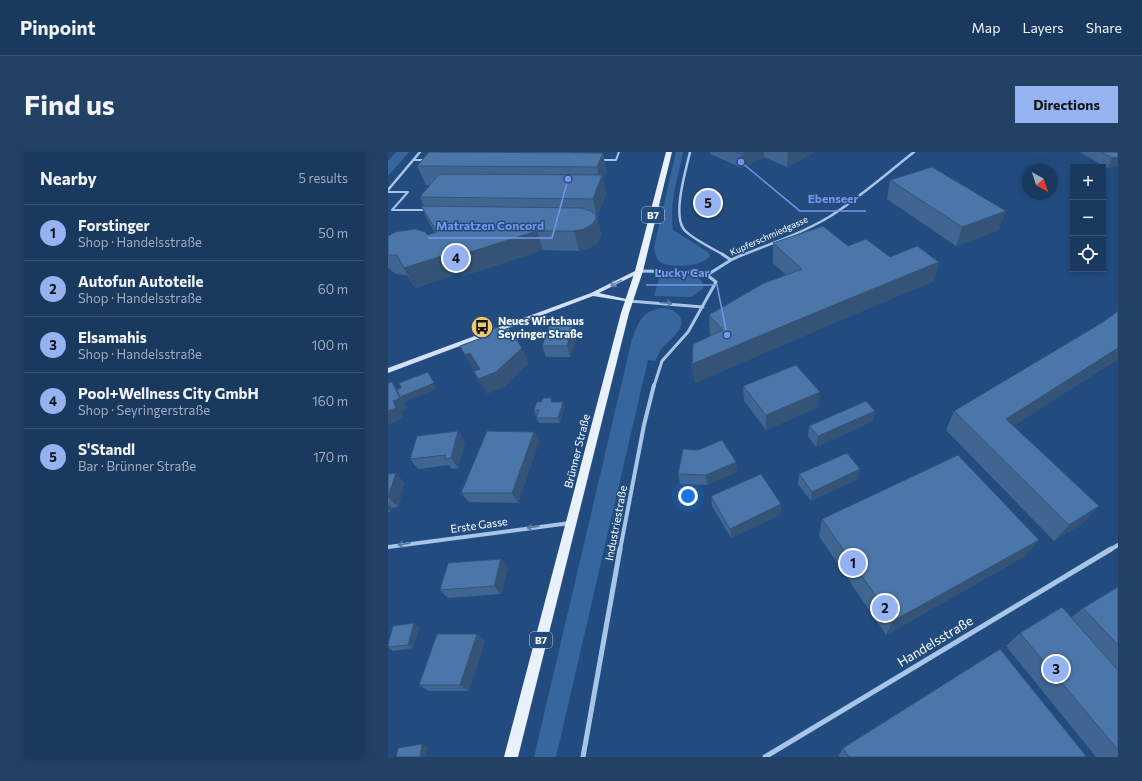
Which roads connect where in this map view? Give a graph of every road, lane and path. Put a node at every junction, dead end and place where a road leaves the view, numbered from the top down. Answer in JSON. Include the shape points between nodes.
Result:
{"nodes":[{"id":1,"x":420,"y":152,"type":"edge"},
{"id":2,"x":619,"y":152,"type":"edge"},
{"id":3,"x":669,"y":152,"type":"edge"},
{"id":4,"x":690,"y":152,"type":"edge"},
{"id":5,"x":914,"y":152,"type":"edge"},
{"id":6,"x":414,"y":160,"type":"junction"},
{"id":7,"x":430,"y":160,"type":"edge"},
{"id":8,"x":601,"y":160,"type":"edge"},
{"id":9,"x":388,"y":191,"type":"edge"},
{"id":10,"x":430,"y":210,"type":"edge"},
{"id":11,"x":731,"y":260,"type":"junction"},
{"id":12,"x":638,"y":272,"type":"junction"},
{"id":13,"x":707,"y":275,"type":"junction"},
{"id":14,"x":593,"y":294,"type":"junction"},
{"id":15,"x":629,"y":301,"type":"junction"},
{"id":16,"x":703,"y":307,"type":"junction"},
{"id":17,"x":388,"y":371,"type":"edge"},
{"id":18,"x":572,"y":522,"type":"junction"},
{"id":19,"x":1118,"y":545,"type":"edge"},
{"id":20,"x":388,"y":546,"type":"edge"},
{"id":21,"x":511,"y":757,"type":"edge"},
{"id":22,"x":583,"y":757,"type":"edge"},
{"id":23,"x":764,"y":757,"type":"edge"}],
"edges":[{"from":1,"to":6,"type":"street"},
{"from":2,"to":8,"type":"lane","via":[[616,160]]},
{"from":3,"to":12,"type":"main road","name":"Brünner Straße","number":"B7"},
{"from":4,"to":11,"type":"street","via":[[679,219],[683,229],[690,235]]},
{"from":5,"to":11,"type":"street","name":"Kupferschmiedgasse","via":[[828,217]]},
{"from":6,"to":7,"type":"lane"},
{"from":6,"to":9,"type":"street"},
{"from":9,"to":10,"type":"lane","via":[[408,192],[392,210]]},
{"from":11,"to":13,"type":"street","name":"Kupferschmiedgasse"},
{"from":12,"to":13,"type":"street","via":[[694,272]]},
{"from":12,"to":14,"type":"street","one_way":true},
{"from":12,"to":15,"type":"main road","name":"Brünner Straße","number":"B7"},
{"from":13,"to":16,"type":"street","via":[[716,282]]},
{"from":14,"to":15,"type":"street"},
{"from":14,"to":17,"type":"street"},
{"from":15,"to":16,"type":"street","one_way":true},
{"from":15,"to":18,"type":"main road","name":"Brünner Straße","number":"B7"},
{"from":16,"to":22,"type":"street","name":"Industriestraße","via":[[688,332],[662,361],[654,384],[624,525]]},
{"from":18,"to":20,"type":"street","name":"Erste Gasse","one_way":true},
{"from":18,"to":21,"type":"main road","name":"Brünner Straße","number":"B7"},
{"from":19,"to":23,"type":"street","name":"Handelsstraße"}]}
